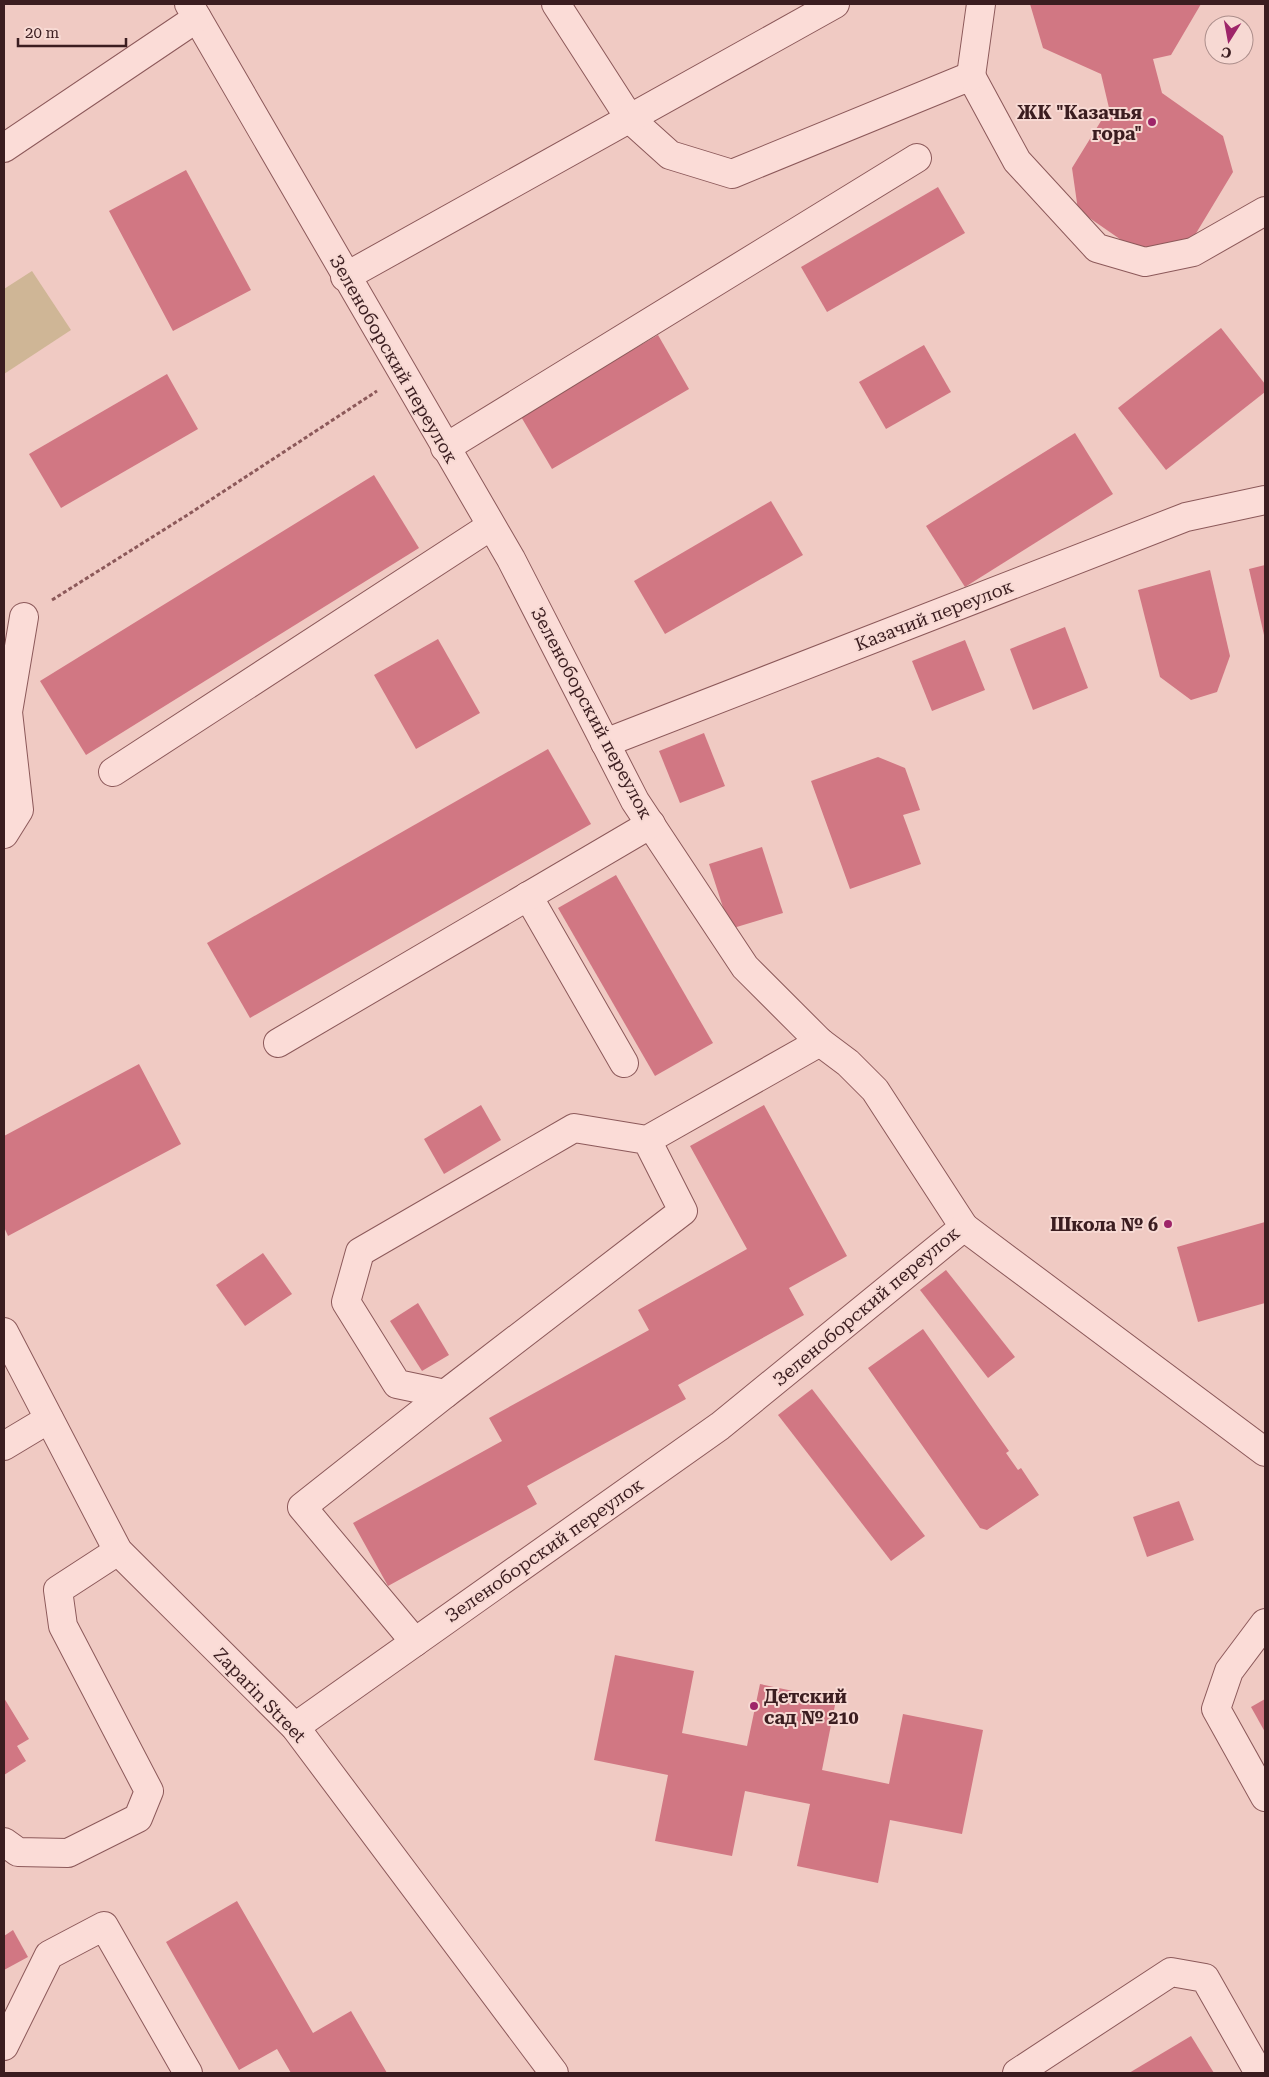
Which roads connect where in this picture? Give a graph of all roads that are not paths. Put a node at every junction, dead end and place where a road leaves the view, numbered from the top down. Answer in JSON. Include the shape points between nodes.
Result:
{"nodes":[{"id":1,"x":556,"y":4,"type":"edge"},
{"id":2,"x":835,"y":4,"type":"edge"},
{"id":3,"x":981,"y":4,"type":"edge"},
{"id":4,"x":193,"y":11,"type":"edge"},
{"id":5,"x":971,"y":76,"type":"junction"},
{"id":6,"x":630,"y":119,"type":"junction"},
{"id":7,"x":6,"y":143,"type":"edge"},
{"id":8,"x":917,"y":158,"type":"dead end"},
{"id":9,"x":1265,"y":211,"type":"edge"},
{"id":10,"x":345,"y":276,"type":"junction"},
{"id":11,"x":445,"y":448,"type":"junction"},
{"id":12,"x":1265,"y":500,"type":"edge"},
{"id":13,"x":491,"y":526,"type":"junction"},
{"id":14,"x":24,"y":617,"type":"road end"},
{"id":15,"x":605,"y":742,"type":"junction"},
{"id":16,"x":113,"y":772,"type":"dead end"},
{"id":17,"x":651,"y":824,"type":"junction"},
{"id":18,"x":4,"y":834,"type":"edge"},
{"id":19,"x":528,"y":896,"type":"junction"},
{"id":20,"x":820,"y":1042,"type":"junction"},
{"id":21,"x":278,"y":1043,"type":"dead end"},
{"id":22,"x":624,"y":1063,"type":"dead end"},
{"id":23,"x":647,"y":1140,"type":"junction"},
{"id":24,"x":964,"y":1226,"type":"junction"},
{"id":25,"x":4,"y":1332,"type":"edge"},
{"id":26,"x":445,"y":1394,"type":"junction"},
{"id":27,"x":49,"y":1418,"type":"junction"},
{"id":28,"x":4,"y":1446,"type":"edge"},
{"id":29,"x":1265,"y":1452,"type":"edge"},
{"id":30,"x":118,"y":1551,"type":"junction"},
{"id":31,"x":1265,"y":1623,"type":"edge"},
{"id":32,"x":415,"y":1642,"type":"junction"},
{"id":33,"x":295,"y":1727,"type":"junction"},
{"id":34,"x":1265,"y":1797,"type":"edge"},
{"id":35,"x":4,"y":1842,"type":"edge"},
{"id":36,"x":4,"y":2046,"type":"edge"},
{"id":37,"x":188,"y":2073,"type":"edge"},
{"id":38,"x":554,"y":2073,"type":"edge"},
{"id":39,"x":1017,"y":2073,"type":"edge"},
{"id":40,"x":1259,"y":2073,"type":"edge"}],
"edges":[{"from":1,"to":6,"type":"street"},
{"from":2,"to":6,"type":"street"},
{"from":3,"to":5,"type":"street"},
{"from":4,"to":7,"type":"street"},
{"from":4,"to":10,"type":"street","name":"Зеленоборский переулок"},
{"from":5,"to":6,"type":"street","via":[[732,174],[670,155]]},
{"from":5,"to":9,"type":"street","via":[[1017,161],[1096,248],[1146,262],[1193,252]]},
{"from":6,"to":10,"type":"street"},
{"from":8,"to":11,"type":"street"},
{"from":10,"to":11,"type":"street","name":"Зеленоборский переулок"},
{"from":11,"to":13,"type":"street","name":"Зеленоборский переулок"},
{"from":12,"to":15,"type":"street","name":"Казачий переулок","via":[[1186,517]]},
{"from":13,"to":15,"type":"street","name":"Зеленоборский переулок"},
{"from":13,"to":16,"type":"street"},
{"from":14,"to":18,"type":"street","via":[[8,712],[19,810]]},
{"from":15,"to":17,"type":"street","name":"Зеленоборский переулок","via":[[635,801]]},
{"from":17,"to":19,"type":"street"},
{"from":17,"to":20,"type":"street","name":"Зеленоборский переулок","via":[[745,967]]},
{"from":19,"to":21,"type":"street"},
{"from":19,"to":22,"type":"street"},
{"from":20,"to":23,"type":"street"},
{"from":20,"to":24,"type":"street","name":"Зеленоборский переулок","via":[[848,1063],[875,1090]]},
{"from":23,"to":26,"type":"street","via":[[683,1211]]},
{"from":23,"to":26,"type":"street","via":[[574,1128],[360,1252],[346,1302],[397,1384]]},
{"from":24,"to":29,"type":"street"},
{"from":24,"to":32,"type":"street","name":"Зеленоборский переулок","via":[[720,1426]]},
{"from":25,"to":27,"type":"street","name":"Zaparin Street"},
{"from":26,"to":32,"type":"street","via":[[302,1507]]},
{"from":27,"to":28,"type":"street"},
{"from":27,"to":30,"type":"street","name":"Zaparin Street"},
{"from":30,"to":33,"type":"street","name":"Zaparin Street"},
{"from":30,"to":35,"type":"street","via":[[58,1590],[63,1626],[149,1791],[138,1818],[68,1854],[18,1852]]},
{"from":31,"to":34,"type":"street","via":[[1229,1671],[1216,1708]]},
{"from":32,"to":33,"type":"street","name":"Зеленоборский переулок"},
{"from":33,"to":38,"type":"street","name":"Zaparin Street"},
{"from":36,"to":37,"type":"street","via":[[49,1955],[104,1926]]},
{"from":39,"to":40,"type":"street","via":[[1171,1972],[1205,1978]]}]}
